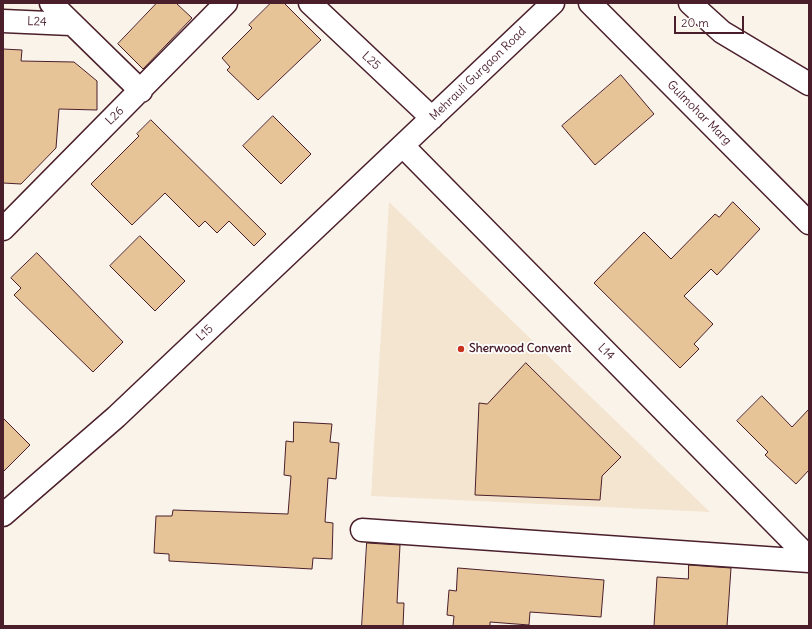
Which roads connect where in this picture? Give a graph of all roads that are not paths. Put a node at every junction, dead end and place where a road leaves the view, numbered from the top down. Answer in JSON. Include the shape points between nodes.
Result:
{"nodes":[{"id":1,"x":51,"y":3,"type":"edge"},
{"id":2,"x":226,"y":3,"type":"edge"},
{"id":3,"x":310,"y":3,"type":"edge"},
{"id":4,"x":553,"y":3,"type":"edge"},
{"id":5,"x":590,"y":3,"type":"edge"},
{"id":6,"x":690,"y":3,"type":"edge"},
{"id":7,"x":3,"y":21,"type":"edge"},
{"id":8,"x":71,"y":24,"type":"junction"},
{"id":9,"x":809,"y":84,"type":"edge"},
{"id":10,"x":141,"y":91,"type":"junction"},
{"id":11,"x":432,"y":118,"type":"junction"},
{"id":12,"x":403,"y":146,"type":"junction"},
{"id":13,"x":8,"y":219,"type":"edge"},
{"id":14,"x":809,"y":223,"type":"edge"},
{"id":15,"x":3,"y":515,"type":"edge"},
{"id":16,"x":362,"y":530,"type":"dead end"},
{"id":17,"x":809,"y":560,"type":"edge"}],
"edges":[{"from":1,"to":8,"type":"street"},
{"from":2,"to":10,"type":"street","name":"L26"},
{"from":3,"to":11,"type":"street","name":"L25"},
{"from":4,"to":11,"type":"street","name":"Mehrauli Gurgaon Road"},
{"from":5,"to":14,"type":"street","name":"Gulmohar Marg"},
{"from":6,"to":9,"type":"street","via":[[722,32]]},
{"from":7,"to":8,"type":"street","name":"L24"},
{"from":8,"to":10,"type":"street"},
{"from":10,"to":13,"type":"street","name":"L26"},
{"from":11,"to":12,"type":"street","name":"Mehrauli Gurgaon Road"},
{"from":12,"to":15,"type":"street","name":"L15","via":[[116,417]]},
{"from":12,"to":17,"type":"street","name":"L14"},
{"from":16,"to":17,"type":"street","name":"L14"}]}
